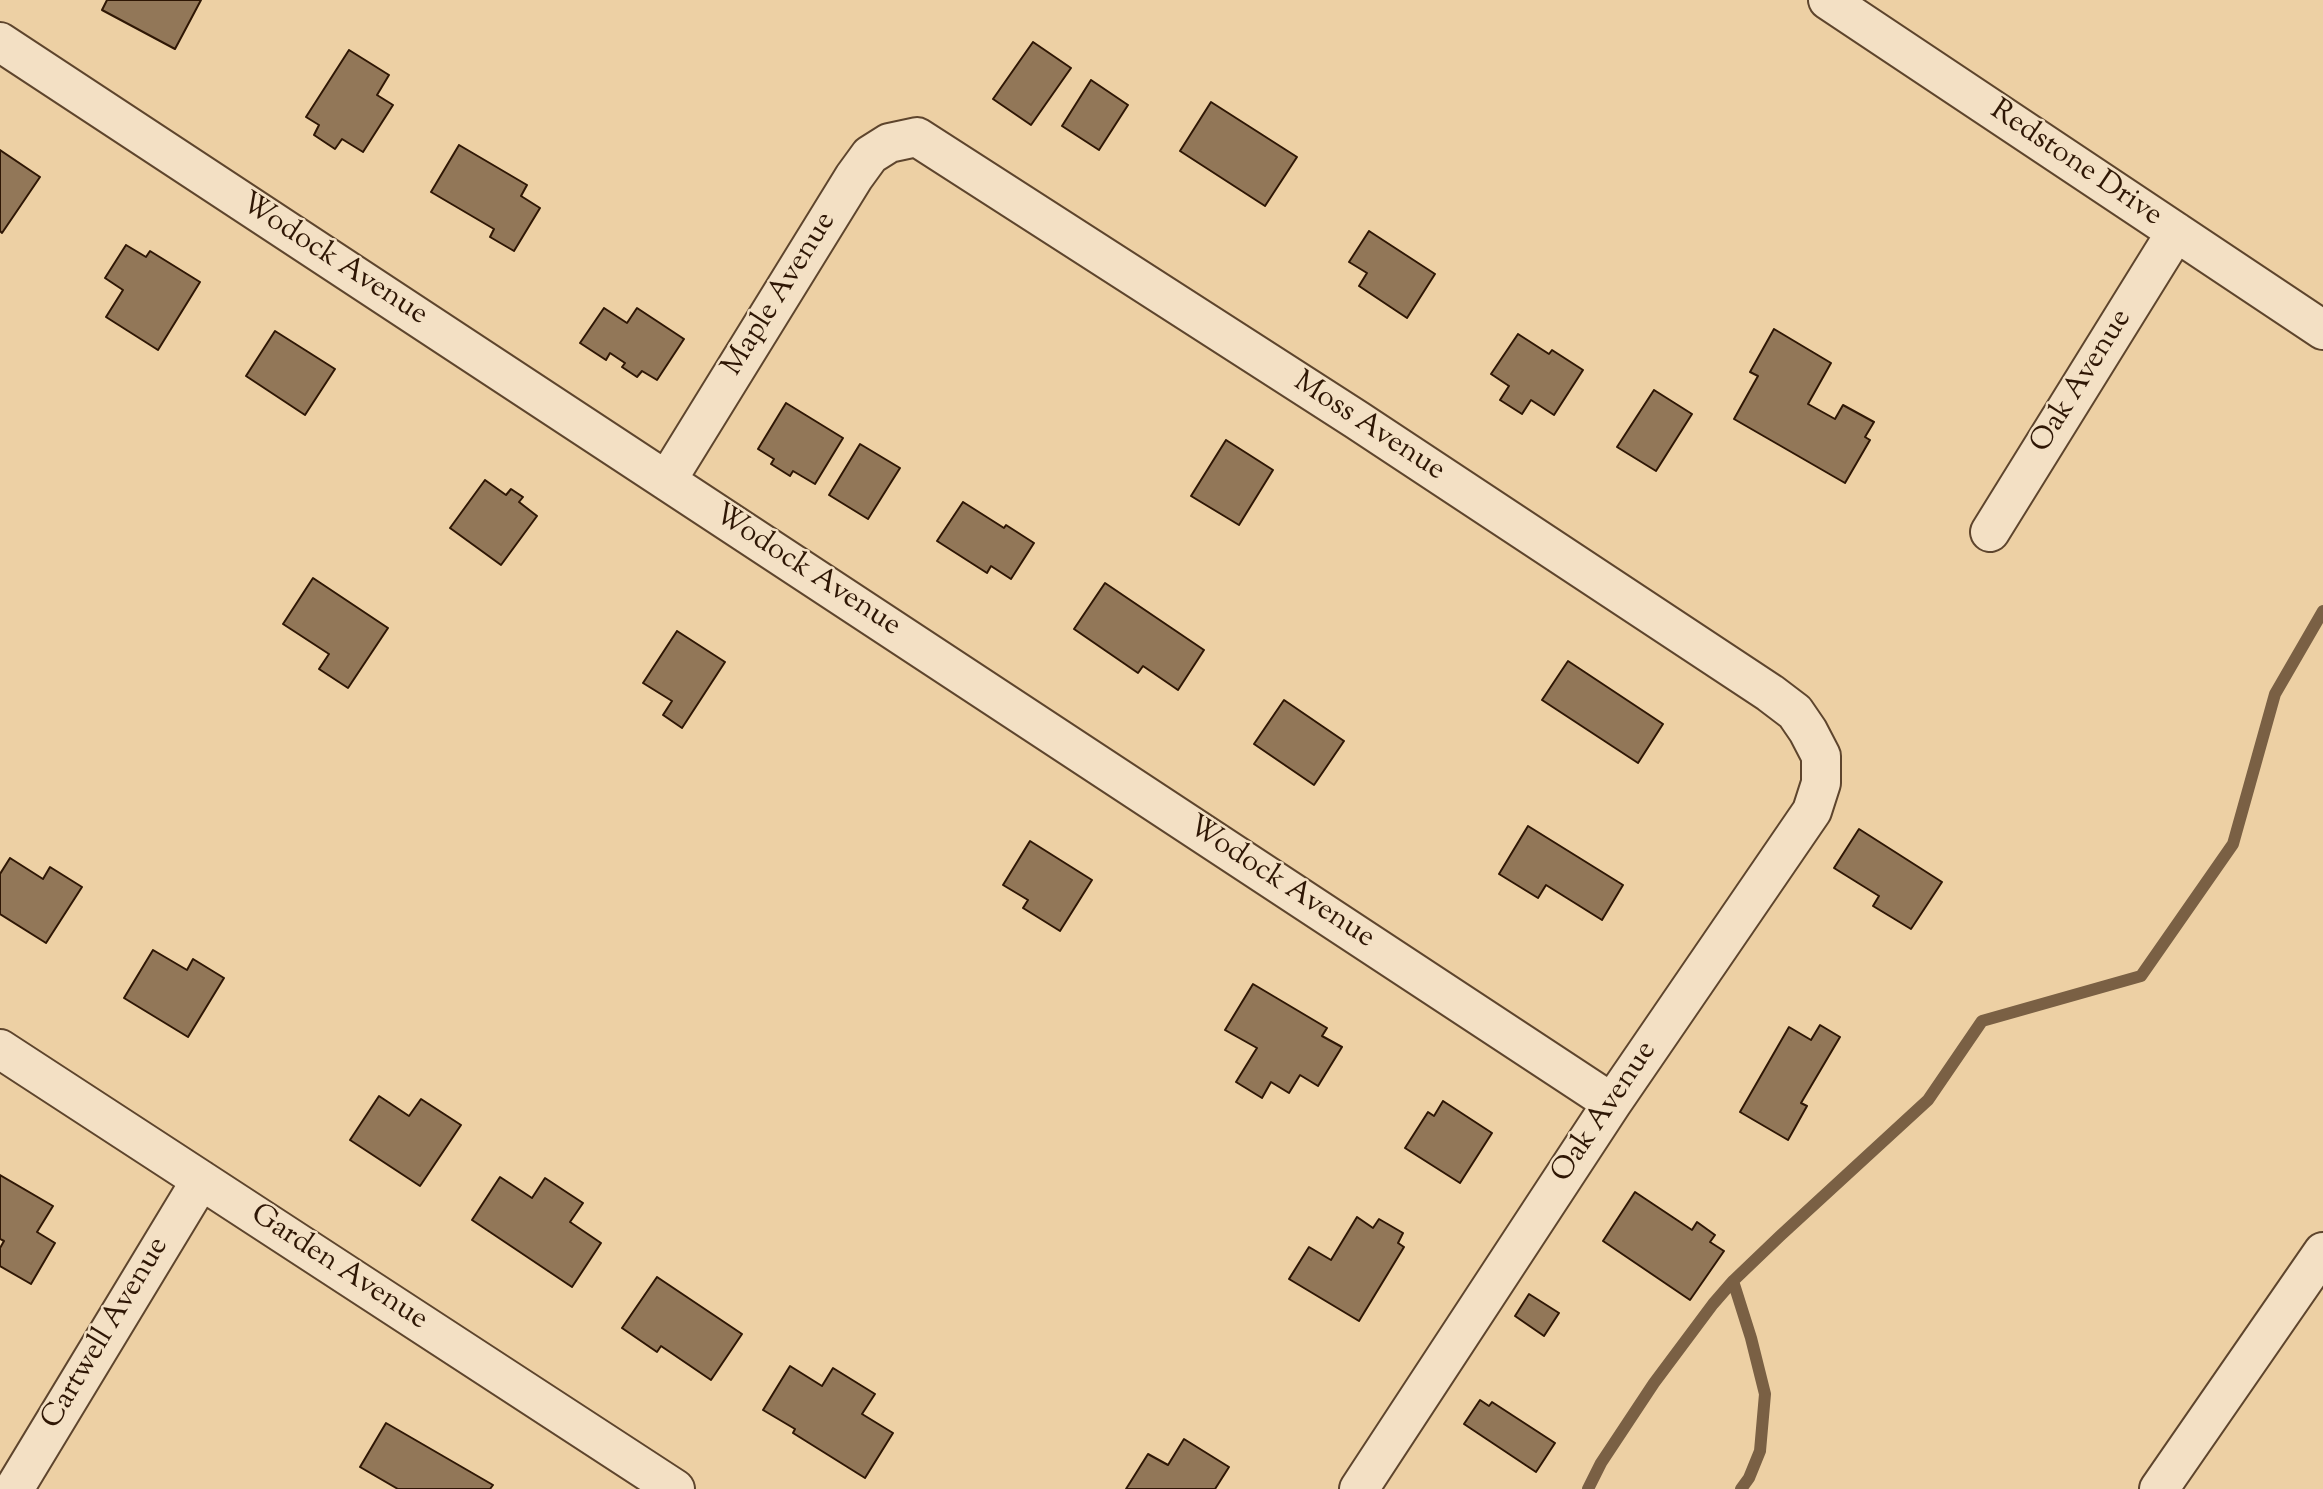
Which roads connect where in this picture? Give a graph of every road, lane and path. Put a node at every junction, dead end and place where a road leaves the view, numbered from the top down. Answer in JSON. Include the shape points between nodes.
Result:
{"nodes":[{"id":1,"x":1828,"y":0,"type":"edge"},
{"id":2,"x":0,"y":42,"type":"edge"},
{"id":3,"x":917,"y":137,"type":"joint"},
{"id":4,"x":2176,"y":232,"type":"junction"},
{"id":5,"x":2323,"y":330,"type":"edge"},
{"id":6,"x":667,"y":480,"type":"junction"},
{"id":7,"x":1990,"y":532,"type":"dead end"},
{"id":8,"x":1808,"y":732,"type":"joint"},
{"id":9,"x":0,"y":1049,"type":"edge"},
{"id":10,"x":1612,"y":1103,"type":"junction"},
{"id":11,"x":201,"y":1180,"type":"junction"},
{"id":12,"x":2323,"y":1252,"type":"edge"},
{"id":13,"x":13,"y":1489,"type":"edge"},
{"id":14,"x":675,"y":1489,"type":"edge"},
{"id":15,"x":1359,"y":1489,"type":"edge"},
{"id":16,"x":2159,"y":1489,"type":"edge"}],
"edges":[{"from":1,"to":4,"type":"street","name":"Redstone Drive"},
{"from":2,"to":6,"type":"street","name":"Wodock Avenue"},
{"from":3,"to":6,"type":"street","name":"Maple Avenue","via":[[889,143],[870,155],[853,177]]},
{"from":3,"to":8,"type":"street","name":"Moss Avenue","via":[[1770,693],[1795,712]]},
{"from":4,"to":5,"type":"street","name":"Redstone Drive"},
{"from":4,"to":7,"type":"street","name":"Oak Avenue"},
{"from":6,"to":10,"type":"street","name":"Wodock Avenue"},
{"from":8,"to":10,"type":"street","name":"Oak Avenue","via":[[1821,756],[1821,783],[1812,810]]},
{"from":9,"to":11,"type":"street","name":"Garden Avenue"},
{"from":10,"to":15,"type":"street","name":"Oak Avenue"},
{"from":11,"to":13,"type":"street","name":"Cartwell Avenue"},
{"from":11,"to":14,"type":"street","name":"Garden Avenue"},
{"from":12,"to":16,"type":"street"}]}
